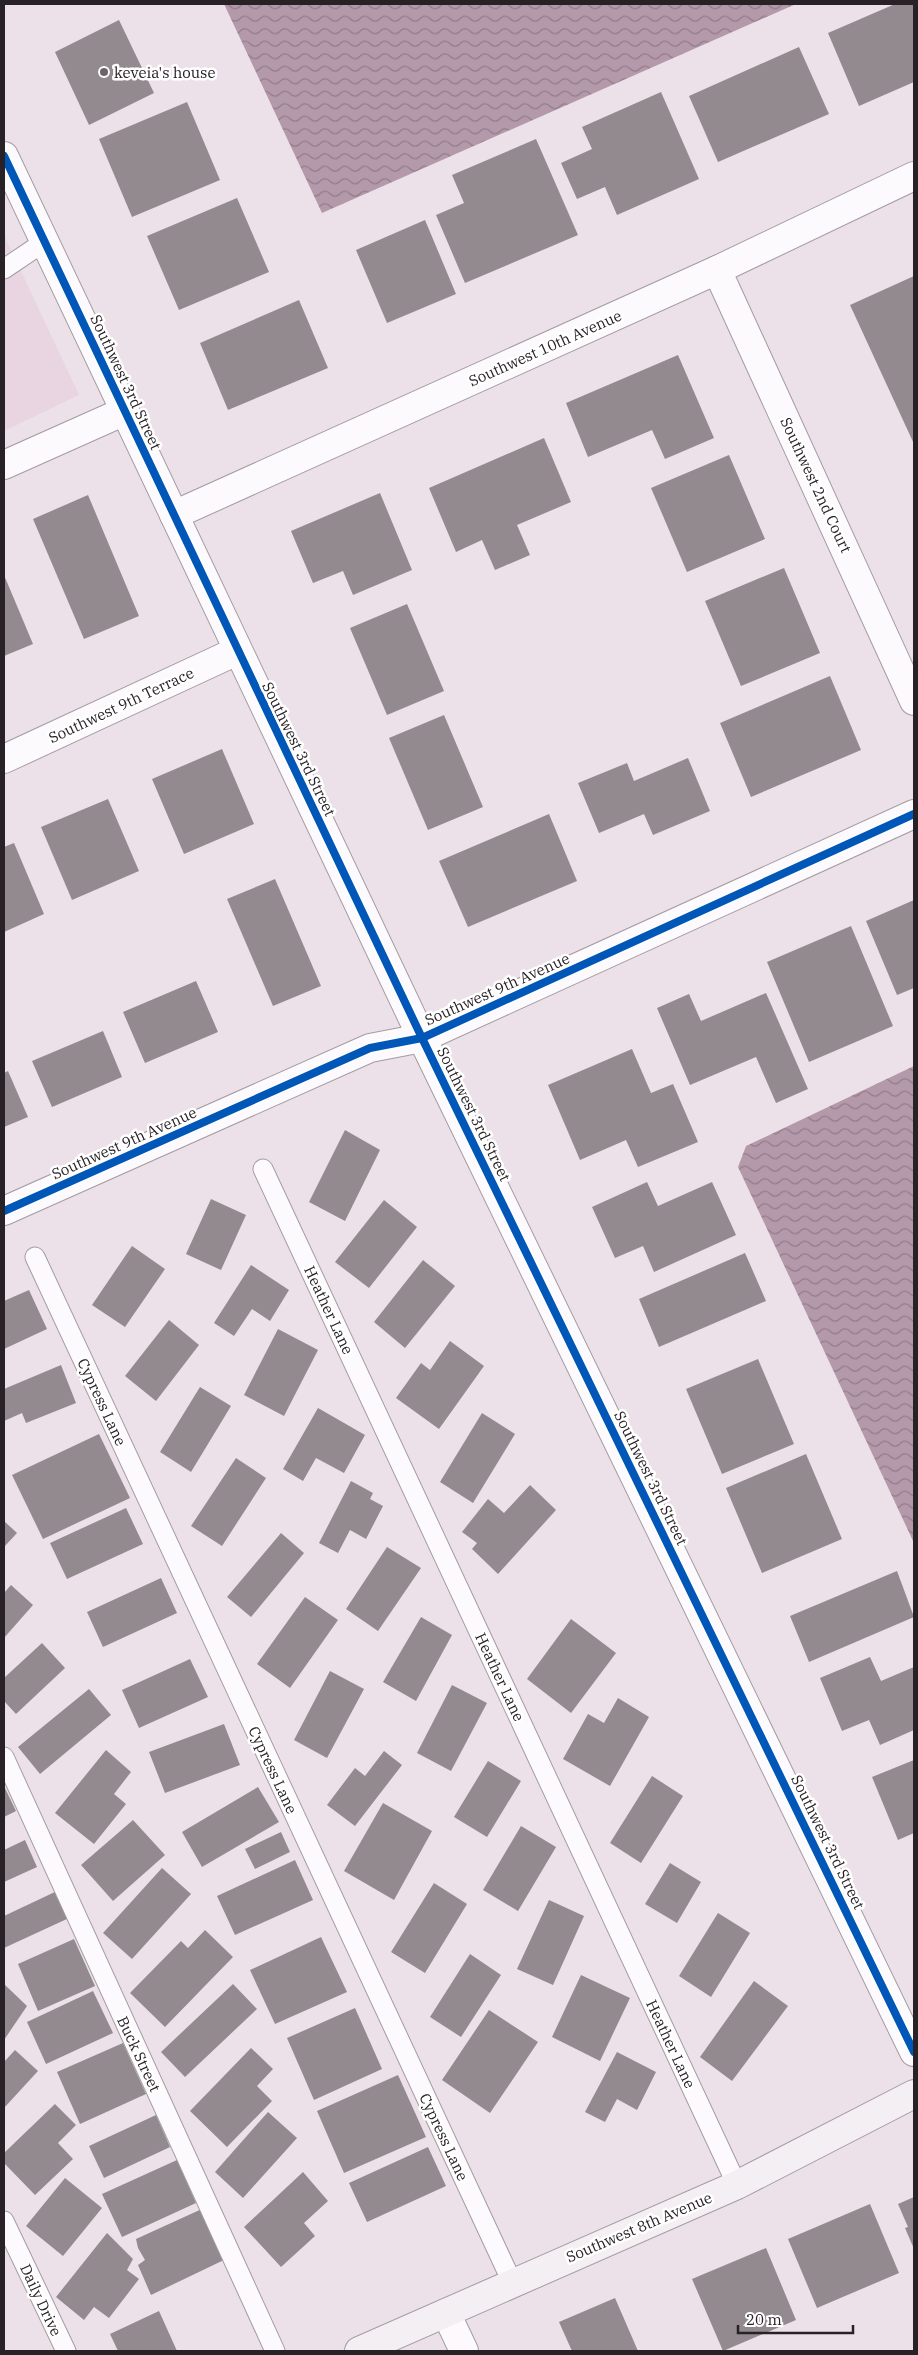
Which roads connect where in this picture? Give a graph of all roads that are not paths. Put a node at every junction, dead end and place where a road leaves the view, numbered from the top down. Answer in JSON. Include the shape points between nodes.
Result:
{"nodes":[{"id":1,"x":4,"y":156,"type":"edge"},
{"id":2,"x":914,"y":176,"type":"edge"},
{"id":3,"x":44,"y":242,"type":"junction"},
{"id":4,"x":4,"y":268,"type":"edge"},
{"id":5,"x":717,"y":270,"type":"junction"},
{"id":6,"x":125,"y":410,"type":"junction"},
{"id":7,"x":4,"y":465,"type":"edge"},
{"id":8,"x":174,"y":515,"type":"junction"},
{"id":9,"x":237,"y":651,"type":"junction"},
{"id":10,"x":914,"y":701,"type":"edge"},
{"id":11,"x":4,"y":760,"type":"edge"},
{"id":12,"x":914,"y":814,"type":"edge"},
{"id":13,"x":422,"y":1038,"type":"junction"},
{"id":14,"x":263,"y":1169,"type":"dead end"},
{"id":15,"x":4,"y":1212,"type":"edge"},
{"id":16,"x":35,"y":1257,"type":"dead end"},
{"id":17,"x":4,"y":1757,"type":"edge"},
{"id":18,"x":914,"y":2052,"type":"edge"},
{"id":19,"x":914,"y":2094,"type":"edge"},
{"id":20,"x":737,"y":2185,"type":"junction"},
{"id":21,"x":4,"y":2221,"type":"edge"},
{"id":22,"x":512,"y":2282,"type":"junction"},
{"id":23,"x":446,"y":2314,"type":"junction"},
{"id":24,"x":66,"y":2351,"type":"edge"},
{"id":25,"x":275,"y":2351,"type":"edge"},
{"id":26,"x":360,"y":2351,"type":"edge"},
{"id":27,"x":464,"y":2351,"type":"edge"}],
"edges":[{"from":1,"to":3,"type":"street","name":"Southwest 3rd Street"},
{"from":2,"to":5,"type":"street","name":"Southwest 10th Avenue"},
{"from":3,"to":4,"type":"lane"},
{"from":3,"to":6,"type":"street","name":"Southwest 3rd Street"},
{"from":5,"to":8,"type":"street","name":"Southwest 10th Avenue"},
{"from":5,"to":10,"type":"street","name":"Southwest 2nd Court"},
{"from":6,"to":7,"type":"street"},
{"from":6,"to":8,"type":"street","name":"Southwest 3rd Street"},
{"from":8,"to":9,"type":"street","name":"Southwest 3rd Street"},
{"from":9,"to":11,"type":"street","name":"Southwest 9th Terrace"},
{"from":9,"to":13,"type":"street","name":"Southwest 3rd Street"},
{"from":12,"to":13,"type":"street","name":"Southwest 9th Avenue"},
{"from":13,"to":15,"type":"street","name":"Southwest 9th Avenue","via":[[370,1048]]},
{"from":13,"to":18,"type":"street","name":"Southwest 3rd Street"},
{"from":14,"to":20,"type":"lane","name":"Heather Lane"},
{"from":16,"to":22,"type":"lane","name":"Cypress Lane"},
{"from":17,"to":25,"type":"lane","name":"Buck Street"},
{"from":19,"to":20,"type":"street","name":"Southwest 8th Avenue"},
{"from":20,"to":22,"type":"street","name":"Southwest 8th Avenue"},
{"from":21,"to":24,"type":"lane","name":"Daily Drive"},
{"from":22,"to":23,"type":"street","name":"Southwest 8th Avenue"},
{"from":23,"to":26,"type":"street","name":"Southwest 8th Avenue"},
{"from":23,"to":27,"type":"street"}]}
